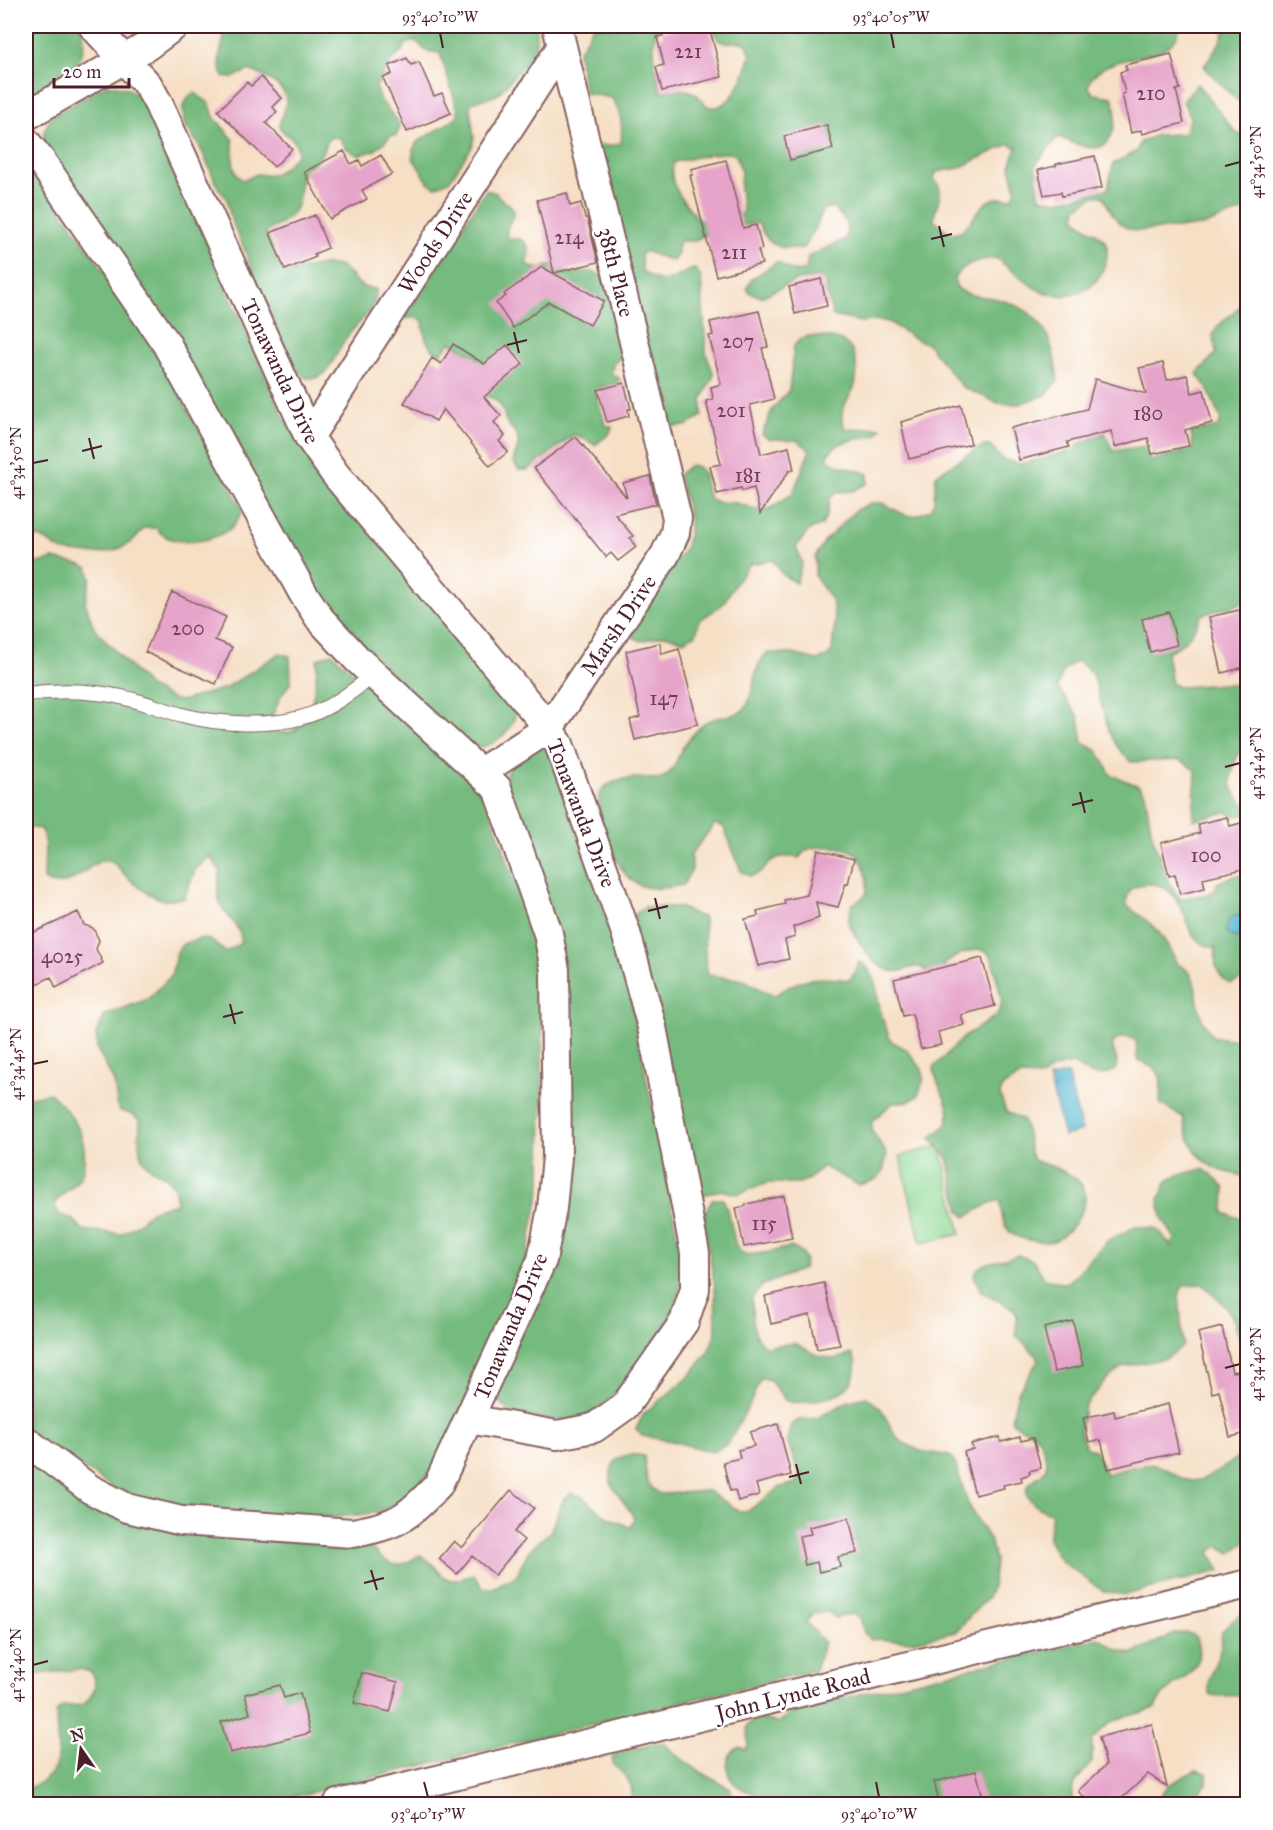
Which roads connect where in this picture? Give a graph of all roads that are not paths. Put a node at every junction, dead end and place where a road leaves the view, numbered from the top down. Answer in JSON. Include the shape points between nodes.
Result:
{"nodes":[{"id":1,"x":93,"y":26,"type":"edge"},
{"id":2,"x":174,"y":26,"type":"edge"},
{"id":3,"x":559,"y":36,"type":"edge"},
{"id":4,"x":123,"y":59,"type":"junction"},
{"id":5,"x":26,"y":116,"type":"edge"},
{"id":6,"x":26,"y":142,"type":"edge"},
{"id":7,"x":309,"y":437,"type":"junction"},
{"id":8,"x":677,"y":518,"type":"joint"},
{"id":9,"x":374,"y":675,"type":"junction"},
{"id":10,"x":26,"y":694,"type":"edge"},
{"id":11,"x":549,"y":728,"type":"junction"},
{"id":12,"x":481,"y":772,"type":"junction"},
{"id":13,"x":470,"y":1419,"type":"junction"},
{"id":14,"x":26,"y":1441,"type":"edge"},
{"id":15,"x":1248,"y":1584,"type":"edge"},
{"id":16,"x":338,"y":1804,"type":"edge"}],
"edges":[{"from":1,"to":4,"type":"street","name":"Tonawanda Drive"},
{"from":2,"to":4,"type":"street"},
{"from":3,"to":7,"type":"street","name":"Woods Drive"},
{"from":3,"to":8,"type":"street","name":"38th Place"},
{"from":4,"to":5,"type":"street"},
{"from":4,"to":7,"type":"street","name":"Tonawanda Drive","via":[[159,103]]},
{"from":6,"to":9,"type":"street","name":"Tonawanda Drive","via":[[166,343],[303,593],[320,619]]},
{"from":7,"to":11,"type":"street","name":"Tonawanda Drive","via":[[335,474]]},
{"from":8,"to":11,"type":"street","name":"Marsh Drive","via":[[665,555]]},
{"from":9,"to":10,"type":"lane","via":[[320,710],[300,718],[260,722],[223,722],[182,715],[90,692],[56,690]]},
{"from":9,"to":12,"type":"street","name":"Tonawanda Drive"},
{"from":11,"to":12,"type":"street"},
{"from":11,"to":13,"type":"street","name":"Tonawanda Drive","via":[[560,744],[626,933],[652,1027],[695,1253],[695,1289],[684,1322],[625,1406],[594,1428],[558,1435]]},
{"from":12,"to":13,"type":"street","name":"Tonawanda Drive","via":[[497,788],[548,933],[554,961],[557,1157],[542,1260]]},
{"from":13,"to":14,"type":"street","name":"Tonawanda Drive","via":[[438,1485],[415,1510],[396,1522],[352,1533],[182,1521],[127,1508],[90,1489]]},
{"from":15,"to":16,"type":"street","name":"John Lynde Road"}]}
